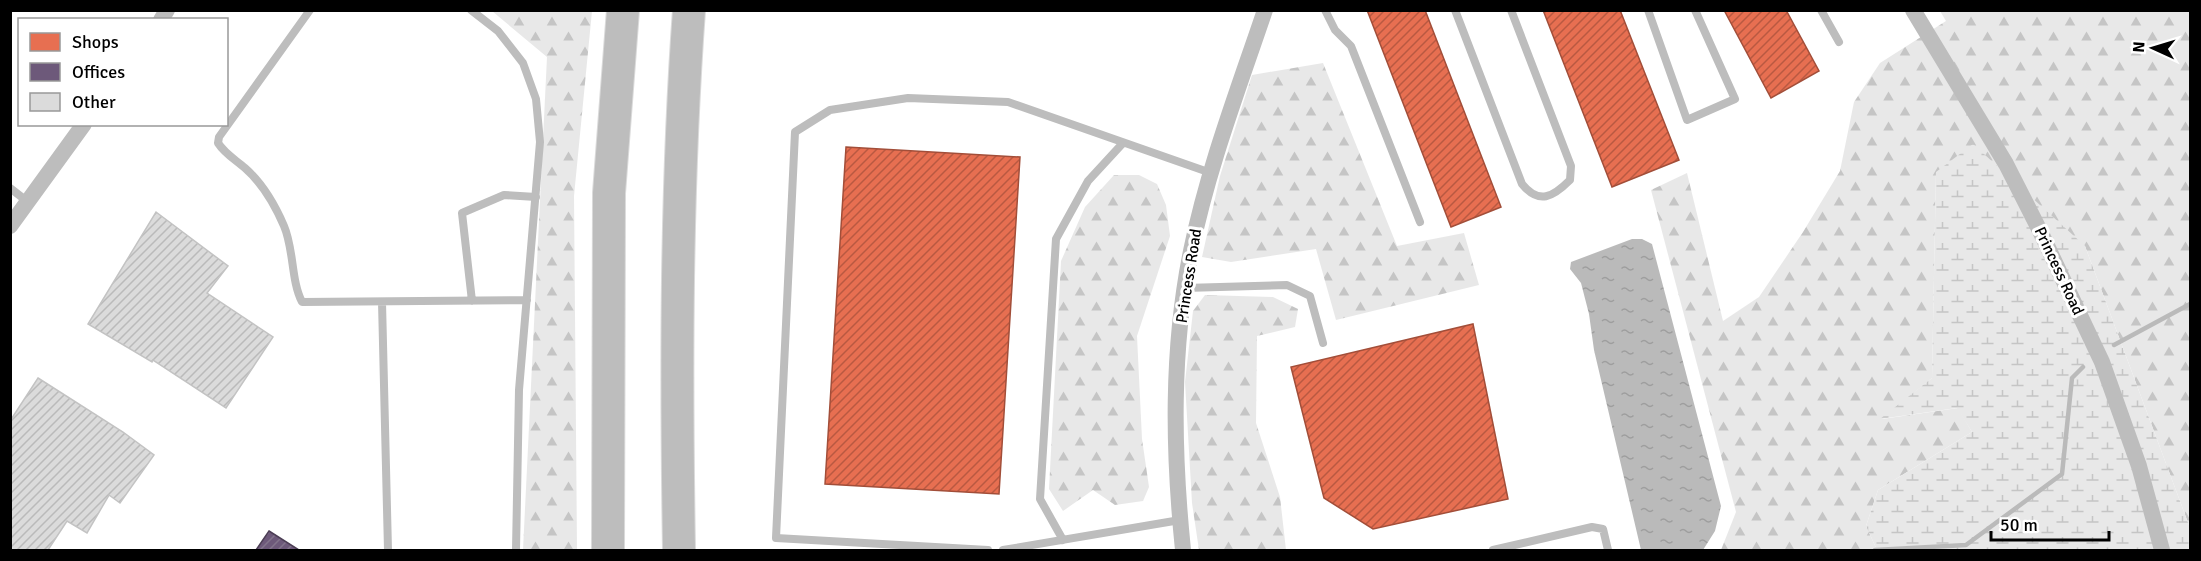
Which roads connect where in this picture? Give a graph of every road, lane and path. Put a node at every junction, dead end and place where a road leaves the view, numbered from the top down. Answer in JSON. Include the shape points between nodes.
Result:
{"nodes":[{"id":1,"x":310,"y":10,"type":"edge"},
{"id":2,"x":471,"y":10,"type":"edge"},
{"id":3,"x":623,"y":10,"type":"edge"},
{"id":4,"x":690,"y":10,"type":"edge"},
{"id":5,"x":1265,"y":10,"type":"edge"},
{"id":6,"x":1325,"y":10,"type":"edge"},
{"id":7,"x":1455,"y":10,"type":"edge"},
{"id":8,"x":1511,"y":10,"type":"edge"},
{"id":9,"x":1648,"y":10,"type":"edge"},
{"id":10,"x":1695,"y":10,"type":"edge"},
{"id":11,"x":1821,"y":10,"type":"edge"},
{"id":12,"x":1913,"y":10,"type":"edge"},
{"id":13,"x":1839,"y":42,"type":"dead end"},
{"id":14,"x":228,"y":124,"type":"edge"},
{"id":15,"x":83,"y":126,"type":"edge"},
{"id":16,"x":227,"y":126,"type":"edge"},
{"id":17,"x":1123,"y":143,"type":"junction"},
{"id":18,"x":1210,"y":173,"type":"junction"},
{"id":19,"x":10,"y":188,"type":"edge"},
{"id":20,"x":536,"y":197,"type":"junction"},
{"id":21,"x":28,"y":202,"type":"junction"},
{"id":22,"x":12,"y":220,"type":"edge"},
{"id":23,"x":1420,"y":222,"type":"dead end"},
{"id":24,"x":1185,"y":288,"type":"junction"},
{"id":25,"x":527,"y":300,"type":"junction"},
{"id":26,"x":472,"y":301,"type":"junction"},
{"id":27,"x":382,"y":302,"type":"junction"},
{"id":28,"x":1323,"y":343,"type":"dead end"},
{"id":29,"x":1180,"y":520,"type":"junction"},
{"id":30,"x":1063,"y":540,"type":"junction"},
{"id":31,"x":388,"y":550,"type":"edge"},
{"id":32,"x":516,"y":550,"type":"edge"},
{"id":33,"x":608,"y":550,"type":"edge"},
{"id":34,"x":679,"y":550,"type":"edge"},
{"id":35,"x":988,"y":550,"type":"edge"},
{"id":36,"x":1003,"y":550,"type":"edge"},
{"id":37,"x":1184,"y":550,"type":"edge"},
{"id":38,"x":1493,"y":550,"type":"edge"},
{"id":39,"x":1608,"y":550,"type":"edge"},
{"id":40,"x":2162,"y":550,"type":"edge"}],
"edges":[{"from":1,"to":14,"type":"lane"},
{"from":2,"to":20,"type":"lane","via":[[498,32],[523,63],[536,99],[540,142]]},
{"from":3,"to":33,"type":"highway","via":[[609,194]]},
{"from":4,"to":34,"type":"highway","via":[[680,193]]},
{"from":5,"to":18,"type":"street","name":"Princess Road"},
{"from":6,"to":23,"type":"lane","via":[[1335,30],[1351,46]]},
{"from":7,"to":8,"type":"lane","via":[[1522,184],[1530,193],[1545,197],[1558,192],[1570,180],[1571,166]]},
{"from":9,"to":10,"type":"lane","via":[[1688,120],[1735,99]]},
{"from":11,"to":13,"type":"lane"},
{"from":12,"to":40,"type":"street","name":"Princess Road","via":[[2006,164],[2102,362],[2139,466]]},
{"from":15,"to":21,"type":"street"},
{"from":16,"to":27,"type":"lane","via":[[218,143],[269,195],[285,227],[302,302]]},
{"from":17,"to":18,"type":"lane"},
{"from":17,"to":30,"type":"lane","via":[[1088,180],[1056,239],[1040,499]]},
{"from":17,"to":35,"type":"lane","via":[[1008,102],[908,98],[830,110],[795,132],[776,538]]},
{"from":18,"to":24,"type":"street","name":"Princess Road"},
{"from":19,"to":21,"type":"lane"},
{"from":20,"to":25,"type":"lane"},
{"from":20,"to":26,"type":"lane","via":[[504,195],[462,213]]},
{"from":21,"to":22,"type":"street"},
{"from":24,"to":28,"type":"lane","via":[[1287,285],[1310,296]]},
{"from":24,"to":29,"type":"street","name":"Princess Road","via":[[1176,378]]},
{"from":25,"to":26,"type":"lane"},
{"from":25,"to":32,"type":"lane","via":[[519,390]]},
{"from":26,"to":27,"type":"lane"},
{"from":27,"to":31,"type":"lane"},
{"from":29,"to":30,"type":"lane"},
{"from":29,"to":37,"type":"street","name":"Princess Road"},
{"from":30,"to":36,"type":"lane"},
{"from":38,"to":39,"type":"lane","via":[[1592,527],[1603,529]]}]}
